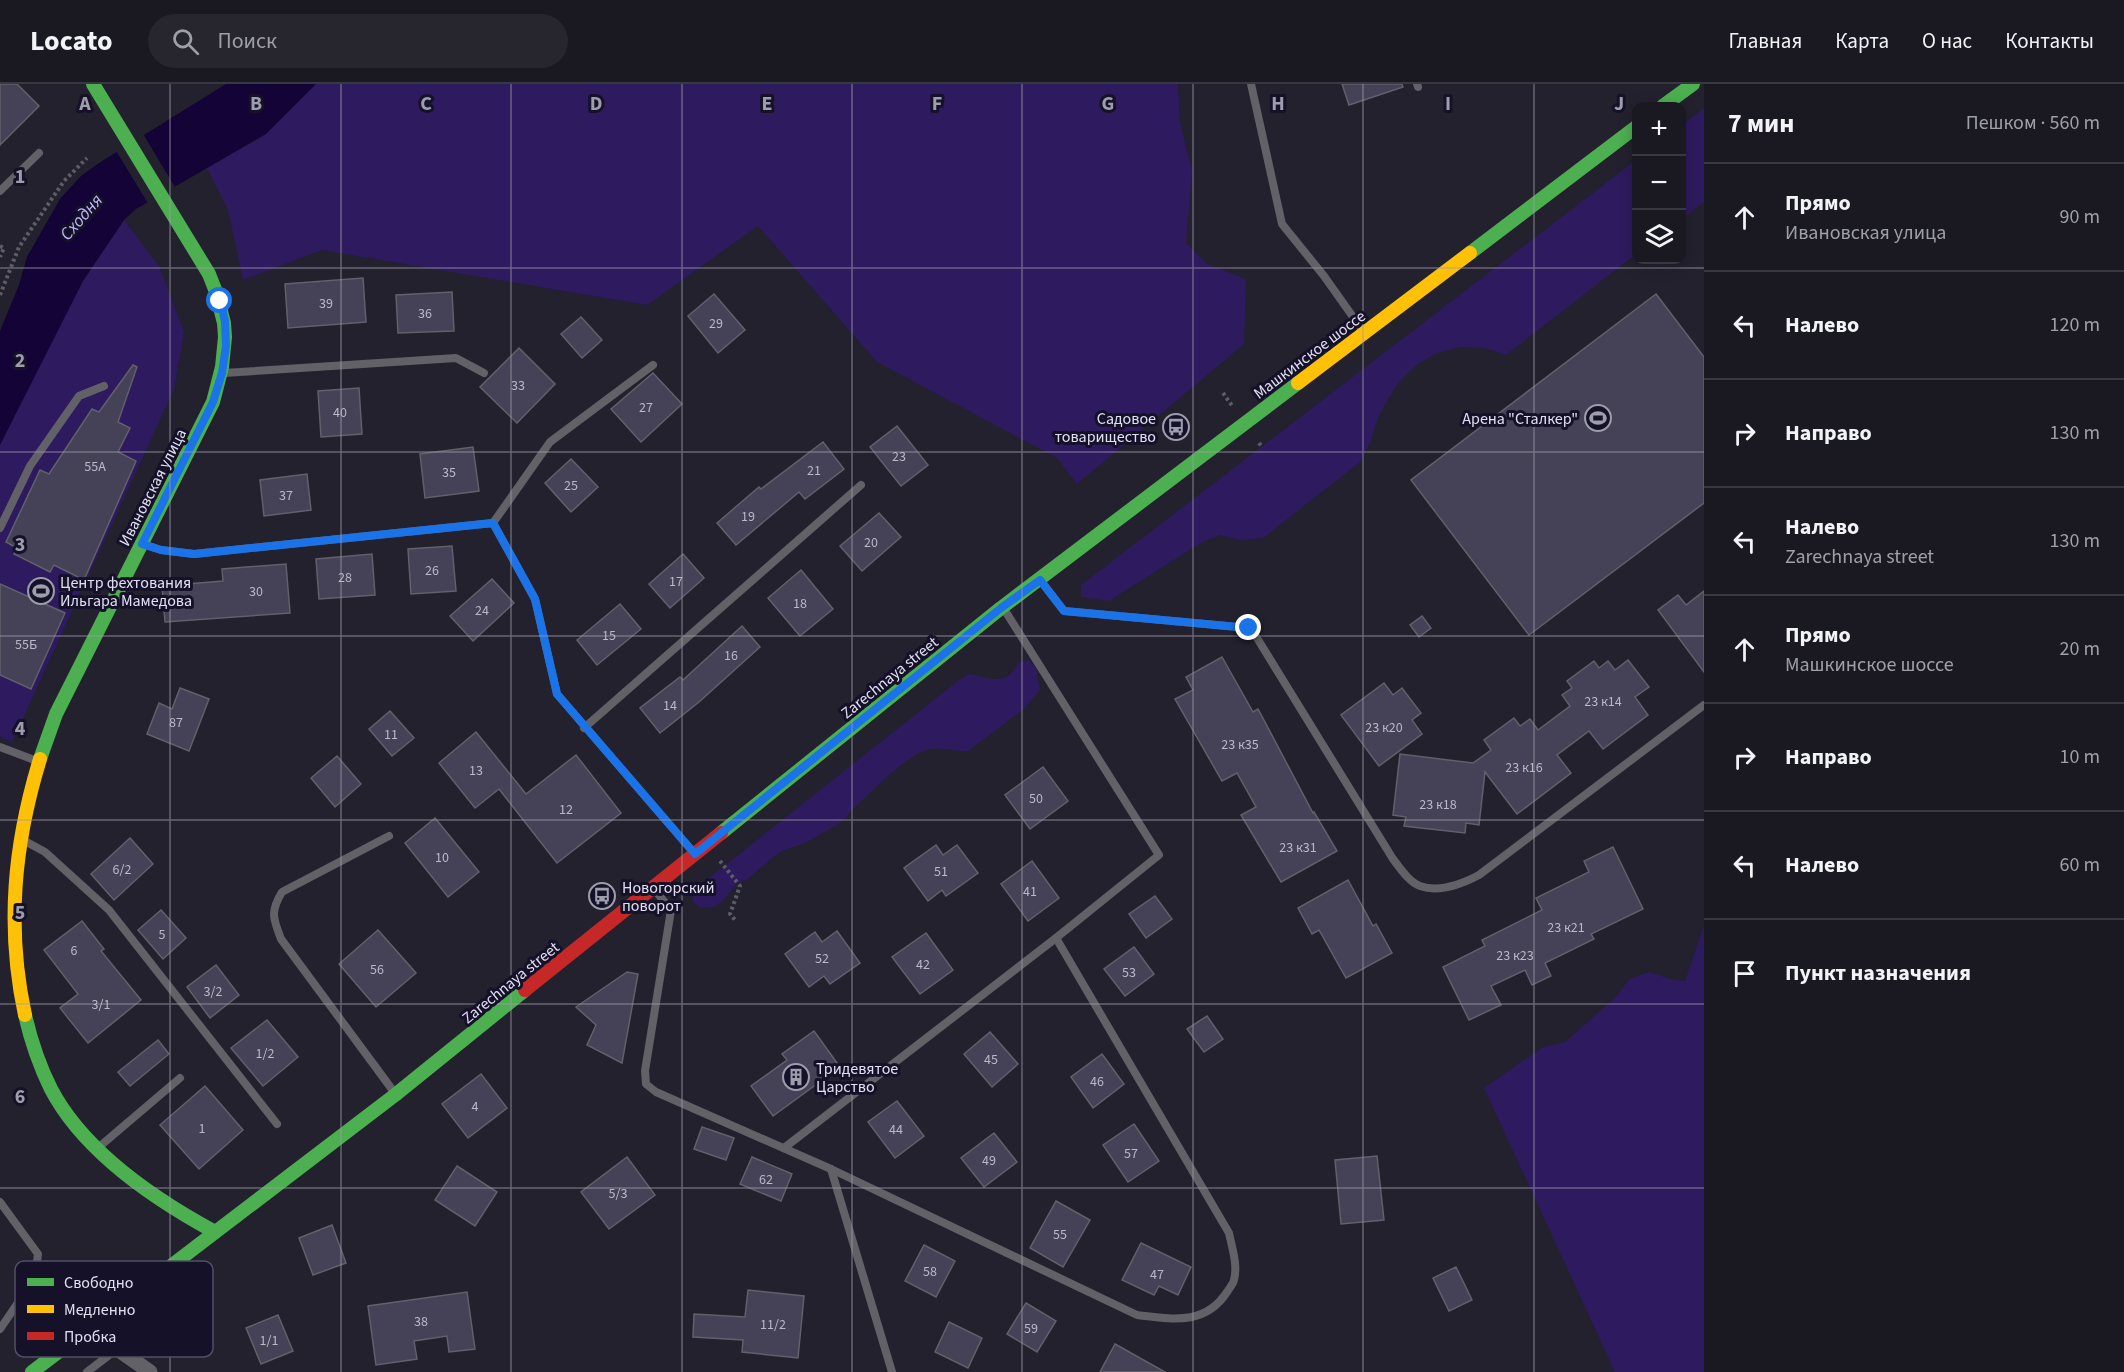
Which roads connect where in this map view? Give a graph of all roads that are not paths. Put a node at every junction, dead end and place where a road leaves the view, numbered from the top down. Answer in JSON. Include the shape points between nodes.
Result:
{"nodes":[{"id":1,"x":93,"y":84,"type":"edge"},
{"id":2,"x":1251,"y":84,"type":"edge"},
{"id":3,"x":1693,"y":84,"type":"edge"},
{"id":4,"x":1669,"y":102,"type":"edge"},
{"id":5,"x":1632,"y":130,"type":"edge"},
{"id":6,"x":39,"y":153,"type":"dead end"},
{"id":7,"x":0,"y":191,"type":"edge"},
{"id":8,"x":1365,"y":333,"type":"junction"},
{"id":9,"x":653,"y":365,"type":"dead end"},
{"id":10,"x":222,"y":373,"type":"junction"},
{"id":11,"x":484,"y":373,"type":"dead end"},
{"id":12,"x":104,"y":386,"type":"dead end"},
{"id":13,"x":861,"y":485,"type":"dead end"},
{"id":14,"x":493,"y":523,"type":"junction"},
{"id":15,"x":0,"y":528,"type":"edge"},
{"id":16,"x":142,"y":544,"type":"junction"},
{"id":17,"x":1040,"y":580,"type":"junction"},
{"id":18,"x":1002,"y":608,"type":"junction"},
{"id":19,"x":1704,"y":705,"type":"edge"},
{"id":20,"x":584,"y":728,"type":"junction"},
{"id":21,"x":0,"y":747,"type":"edge"},
{"id":22,"x":38,"y":761,"type":"junction"},
{"id":23,"x":389,"y":836,"type":"dead end"},
{"id":24,"x":19,"y":838,"type":"junction"},
{"id":25,"x":695,"y":854,"type":"junction"},
{"id":26,"x":654,"y":888,"type":"junction"},
{"id":27,"x":1056,"y":939,"type":"junction"},
{"id":28,"x":180,"y":1078,"type":"dead end"},
{"id":29,"x":396,"y":1095,"type":"junction"},
{"id":30,"x":277,"y":1124,"type":"dead end"},
{"id":31,"x":98,"y":1148,"type":"junction"},
{"id":32,"x":784,"y":1148,"type":"junction"},
{"id":33,"x":831,"y":1169,"type":"junction"},
{"id":34,"x":0,"y":1202,"type":"edge"},
{"id":35,"x":215,"y":1233,"type":"junction"},
{"id":36,"x":37,"y":1261,"type":"edge"},
{"id":37,"x":178,"y":1261,"type":"edge"},
{"id":38,"x":15,"y":1307,"type":"edge"},
{"id":39,"x":0,"y":1329,"type":"edge"},
{"id":40,"x":52,"y":1357,"type":"edge"},
{"id":41,"x":107,"y":1357,"type":"edge"},
{"id":42,"x":128,"y":1357,"type":"edge"},
{"id":43,"x":32,"y":1372,"type":"edge"},
{"id":44,"x":87,"y":1372,"type":"edge"},
{"id":45,"x":150,"y":1372,"type":"edge"},
{"id":46,"x":892,"y":1372,"type":"edge"}],
"edges":[{"from":1,"to":10,"type":"main road","name":"Ивановская улица","via":[[209,273],[225,321]]},
{"from":2,"to":8,"type":"lane","via":[[1282,224]]},
{"from":3,"to":4,"type":"main road"},
{"from":5,"to":8,"type":"main road","name":"Машкинское шоссе"},
{"from":6,"to":7,"type":"lane"},
{"from":8,"to":17,"type":"main road","name":"Машкинское шоссе"},
{"from":9,"to":14,"type":"lane","via":[[550,442]]},
{"from":10,"to":11,"type":"lane","via":[[456,358]]},
{"from":10,"to":16,"type":"main road","name":"Ивановская улица","via":[[213,402]]},
{"from":12,"to":15,"type":"lane","via":[[79,396],[30,466]]},
{"from":13,"to":20,"type":"lane"},
{"from":14,"to":16,"type":"lane","via":[[194,554]]},
{"from":14,"to":20,"type":"lane","via":[[535,599],[557,694]]},
{"from":16,"to":22,"type":"main road","name":"Ивановская улица","via":[[56,714]]},
{"from":17,"to":18,"type":"main road","name":"Машкинское шоссе"},
{"from":17,"to":19,"type":"lane","via":[[1064,611],[1249,628],[1393,860],[1419,886],[1461,885],[1479,874]]},
{"from":18,"to":25,"type":"main road","name":"Zarechnaya street"},
{"from":18,"to":27,"type":"lane","via":[[1159,855]]},
{"from":20,"to":25,"type":"lane"},
{"from":21,"to":22,"type":"lane"},
{"from":22,"to":24,"type":"main road","name":"Ивановская улица"},
{"from":23,"to":29,"type":"lane","via":[[282,892],[273,906],[281,939]]},
{"from":24,"to":30,"type":"lane","via":[[45,852],[109,910]]},
{"from":24,"to":31,"type":"main road","name":"Ивановская улица","via":[[15,922],[28,1033],[51,1090]]},
{"from":25,"to":26,"type":"main road","name":"Zarechnaya street"},
{"from":26,"to":29,"type":"main road","name":"Zarechnaya street"},
{"from":26,"to":32,"type":"lane","via":[[671,910],[646,1084],[656,1092]]},
{"from":27,"to":32,"type":"lane"},
{"from":27,"to":33,"type":"lane","via":[[1229,1233],[1234,1281],[1218,1305],[1204,1314],[1175,1319],[1137,1315]]},
{"from":28,"to":31,"type":"lane"},
{"from":29,"to":35,"type":"main road","name":"Zarechnaya street"},
{"from":31,"to":35,"type":"main road","name":"Ивановская улица","via":[[148,1193]]},
{"from":32,"to":33,"type":"lane"},
{"from":33,"to":46,"type":"lane"},
{"from":34,"to":36,"type":"lane","via":[[38,1254]]},
{"from":35,"to":37,"type":"main road","name":"Zarechnaya street"},
{"from":38,"to":39,"type":"lane"},
{"from":40,"to":43,"type":"main road","name":"Zarechnaya street"},
{"from":41,"to":44,"type":"lane"},
{"from":42,"to":45,"type":"street"}]}
